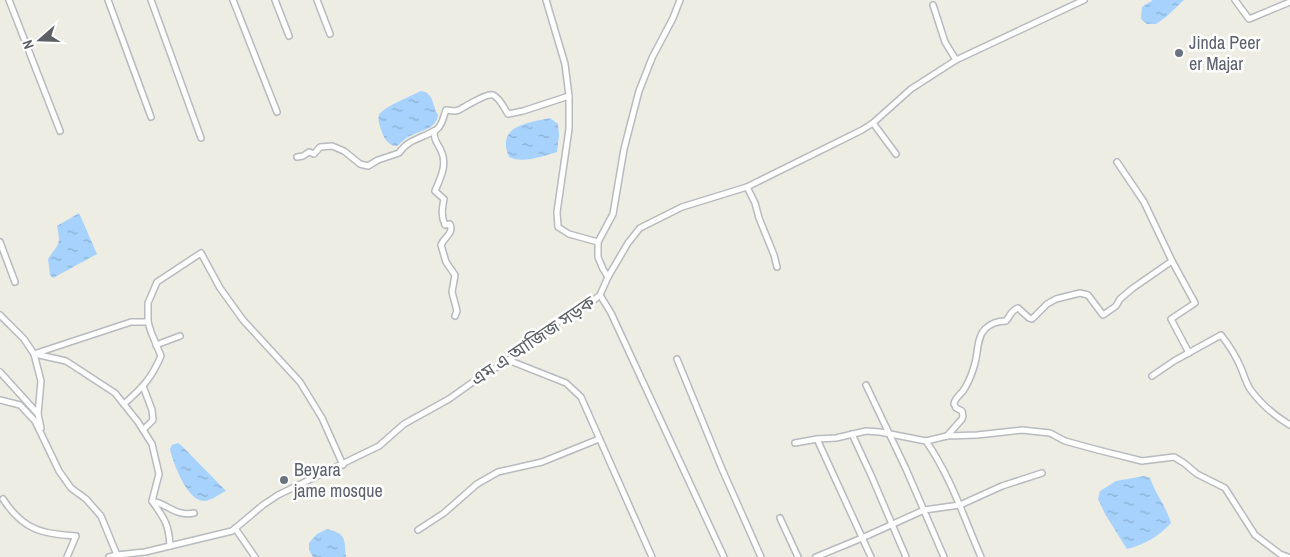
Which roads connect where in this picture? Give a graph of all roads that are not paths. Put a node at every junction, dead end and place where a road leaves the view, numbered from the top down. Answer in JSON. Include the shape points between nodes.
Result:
{"nodes":[{"id":1,"x":9,"y":0,"type":"edge"},
{"id":2,"x":108,"y":0,"type":"edge"},
{"id":3,"x":151,"y":0,"type":"edge"},
{"id":4,"x":233,"y":0,"type":"edge"},
{"id":5,"x":275,"y":0,"type":"edge"},
{"id":6,"x":317,"y":0,"type":"edge"},
{"id":7,"x":546,"y":0,"type":"edge"},
{"id":8,"x":680,"y":0,"type":"edge"},
{"id":9,"x":1084,"y":0,"type":"edge"},
{"id":10,"x":1235,"y":0,"type":"edge"},
{"id":11,"x":1290,"y":2,"type":"edge"},
{"id":12,"x":933,"y":5,"type":"dead end"},
{"id":13,"x":330,"y":34,"type":"dead end"},
{"id":14,"x":289,"y":36,"type":"dead end"},
{"id":15,"x":956,"y":60,"type":"junction"},
{"id":16,"x":569,"y":96,"type":"junction"},
{"id":17,"x":277,"y":112,"type":"dead end"},
{"id":18,"x":151,"y":117,"type":"dead end"},
{"id":19,"x":873,"y":123,"type":"junction"},
{"id":20,"x":60,"y":131,"type":"dead end"},
{"id":21,"x":434,"y":131,"type":"junction"},
{"id":22,"x":201,"y":138,"type":"dead end"},
{"id":23,"x":896,"y":154,"type":"dead end"},
{"id":24,"x":297,"y":157,"type":"dead end"},
{"id":25,"x":1117,"y":162,"type":"dead end"},
{"id":26,"x":747,"y":187,"type":"junction"},
{"id":27,"x":0,"y":242,"type":"edge"},
{"id":28,"x":598,"y":242,"type":"junction"},
{"id":29,"x":1172,"y":261,"type":"junction"},
{"id":30,"x":777,"y":267,"type":"dead end"},
{"id":31,"x":608,"y":276,"type":"junction"},
{"id":32,"x":15,"y":282,"type":"dead end"},
{"id":33,"x":600,"y":295,"type":"junction"},
{"id":34,"x":0,"y":315,"type":"edge"},
{"id":35,"x":454,"y":316,"type":"dead end"},
{"id":36,"x":148,"y":322,"type":"junction"},
{"id":37,"x":180,"y":336,"type":"dead end"},
{"id":38,"x":156,"y":344,"type":"junction"},
{"id":39,"x":1189,"y":352,"type":"junction"},
{"id":40,"x":34,"y":354,"type":"junction"},
{"id":41,"x":677,"y":358,"type":"dead end"},
{"id":42,"x":508,"y":360,"type":"junction"},
{"id":43,"x":0,"y":372,"type":"edge"},
{"id":44,"x":1152,"y":376,"type":"dead end"},
{"id":45,"x":866,"y":385,"type":"dead end"},
{"id":46,"x":143,"y":386,"type":"junction"},
{"id":47,"x":0,"y":400,"type":"edge"},
{"id":48,"x":124,"y":404,"type":"junction"},
{"id":49,"x":38,"y":414,"type":"junction"},
{"id":50,"x":1290,"y":426,"type":"edge"},
{"id":51,"x":143,"y":430,"type":"junction"},
{"id":52,"x":852,"y":434,"type":"junction"},
{"id":53,"x":889,"y":434,"type":"junction"},
{"id":54,"x":42,"y":436,"type":"junction"},
{"id":55,"x":947,"y":436,"type":"junction"},
{"id":56,"x":600,"y":439,"type":"junction"},
{"id":57,"x":817,"y":439,"type":"junction"},
{"id":58,"x":926,"y":441,"type":"junction"},
{"id":59,"x":795,"y":443,"type":"dead end"},
{"id":60,"x":342,"y":465,"type":"junction"},
{"id":61,"x":1042,"y":473,"type":"dead end"},
{"id":62,"x":3,"y":499,"type":"dead end"},
{"id":63,"x":152,"y":501,"type":"junction"},
{"id":64,"x":960,"y":505,"type":"junction"},
{"id":65,"x":924,"y":510,"type":"junction"},
{"id":66,"x":194,"y":513,"type":"dead end"},
{"id":67,"x":780,"y":518,"type":"dead end"},
{"id":68,"x":892,"y":524,"type":"junction"},
{"id":69,"x":235,"y":528,"type":"junction"},
{"id":70,"x":418,"y":530,"type":"dead end"},
{"id":71,"x":862,"y":538,"type":"junction"},
{"id":72,"x":170,"y":546,"type":"junction"},
{"id":73,"x":117,"y":555,"type":"junction"},
{"id":74,"x":67,"y":557,"type":"edge"},
{"id":75,"x":109,"y":557,"type":"edge"},
{"id":76,"x":255,"y":557,"type":"edge"},
{"id":77,"x":652,"y":557,"type":"edge"},
{"id":78,"x":724,"y":557,"type":"edge"},
{"id":79,"x":761,"y":557,"type":"edge"},
{"id":80,"x":798,"y":557,"type":"edge"},
{"id":81,"x":816,"y":557,"type":"edge"},
{"id":82,"x":871,"y":557,"type":"edge"},
{"id":83,"x":906,"y":557,"type":"edge"},
{"id":84,"x":944,"y":557,"type":"edge"},
{"id":85,"x":981,"y":557,"type":"edge"},
{"id":86,"x":1288,"y":557,"type":"edge"}],
"edges":[{"from":1,"to":20,"type":"street"},
{"from":2,"to":18,"type":"street"},
{"from":3,"to":22,"type":"street"},
{"from":4,"to":17,"type":"street"},
{"from":5,"to":14,"type":"street"},
{"from":6,"to":13,"type":"street"},
{"from":7,"to":16,"type":"street","via":[[565,64]]},
{"from":8,"to":28,"type":"street","via":[[639,91],[624,149],[613,214]]},
{"from":9,"to":15,"type":"street","name":"এম এ আজিজ সড়ক"},
{"from":10,"to":11,"type":"street","via":[[1249,19]]},
{"from":12,"to":15,"type":"street","via":[[945,42]]},
{"from":15,"to":19,"type":"street","name":"এম এ আজিজ সড়ক","via":[[911,89]]},
{"from":16,"to":21,"type":"street","via":[[508,114],[501,103],[488,94],[455,111],[446,110],[439,128]]},
{"from":16,"to":28,"type":"street","via":[[569,129],[556,212],[558,227],[569,234]]},
{"from":19,"to":23,"type":"street"},
{"from":19,"to":26,"type":"street","name":"এম এ আজিজ সড়ক"},
{"from":21,"to":24,"type":"street","via":[[412,140],[399,153],[368,166],[332,146],[320,147],[314,154],[309,152]]},
{"from":21,"to":35,"type":"street","via":[[434,140],[444,163],[435,191],[444,199],[442,218],[451,228],[441,245],[446,262],[455,275],[452,292],[457,311]]},
{"from":25,"to":29,"type":"street","via":[[1144,202]]},
{"from":26,"to":30,"type":"street","via":[[756,203]]},
{"from":26,"to":31,"type":"street","name":"এম এ আজিজ সড়ক","via":[[682,207],[640,228]]},
{"from":27,"to":32,"type":"street"},
{"from":28,"to":31,"type":"street","via":[[598,258]]},
{"from":29,"to":39,"type":"street","via":[[1195,303],[1171,319]]},
{"from":29,"to":55,"type":"street","via":[[1133,288],[1103,315],[1088,295],[1080,293],[1056,299],[1032,318],[1015,309],[1006,321],[1001,320],[985,329],[968,381],[955,399],[956,408],[962,411],[962,419]]},
{"from":31,"to":33,"type":"street","name":"এম এ আজিজ সড়ক"},
{"from":33,"to":42,"type":"street","name":"এম এ আজিজ সড়ক","via":[[563,318]]},
{"from":33,"to":78,"type":"street"},
{"from":34,"to":40,"type":"street"},
{"from":36,"to":38,"type":"street"},
{"from":36,"to":40,"type":"street","via":[[131,322]]},
{"from":36,"to":60,"type":"street","via":[[148,303],[156,282],[201,253],[243,320],[300,382],[322,418]]},
{"from":37,"to":38,"type":"street"},
{"from":38,"to":46,"type":"street","via":[[161,356]]},
{"from":39,"to":44,"type":"street"},
{"from":39,"to":50,"type":"street","via":[[1221,335],[1249,388]]},
{"from":40,"to":48,"type":"street","via":[[66,361],[115,392]]},
{"from":40,"to":49,"type":"street","via":[[41,381]]},
{"from":41,"to":79,"type":"street"},
{"from":42,"to":56,"type":"street","via":[[566,383],[581,397]]},
{"from":42,"to":60,"type":"street","name":"এম এ আজিজ সড়ক","via":[[404,424],[379,446]]},
{"from":43,"to":49,"type":"street"},
{"from":45,"to":53,"type":"street"},
{"from":46,"to":48,"type":"street"},
{"from":46,"to":51,"type":"street","via":[[153,420]]},
{"from":47,"to":54,"type":"street","via":[[20,405],[35,421]]},
{"from":48,"to":51,"type":"street"},
{"from":49,"to":54,"type":"street"},
{"from":51,"to":63,"type":"street","via":[[152,444],[159,474]]},
{"from":52,"to":53,"type":"street","via":[[866,431]]},
{"from":52,"to":57,"type":"street"},
{"from":52,"to":68,"type":"street"},
{"from":53,"to":58,"type":"street"},
{"from":53,"to":65,"type":"street"},
{"from":54,"to":73,"type":"street","via":[[71,488],[101,516]]},
{"from":55,"to":58,"type":"street"},
{"from":55,"to":86,"type":"street","via":[[1039,431],[1142,461],[1174,457],[1197,474],[1225,488],[1255,535]]},
{"from":56,"to":70,"type":"street","via":[[542,462],[498,472],[477,484],[444,513]]},
{"from":56,"to":77,"type":"street"},
{"from":57,"to":59,"type":"street"},
{"from":57,"to":71,"type":"street"},
{"from":58,"to":64,"type":"street","via":[[938,457]]},
{"from":60,"to":69,"type":"street","name":"এম এ আজিজ সড়ক","via":[[278,496]]},
{"from":61,"to":64,"type":"street"},
{"from":62,"to":74,"type":"street","via":[[10,511],[27,526],[40,532],[76,536]]},
{"from":63,"to":66,"type":"street","via":[[172,510]]},
{"from":63,"to":72,"type":"street","via":[[169,530]]},
{"from":64,"to":65,"type":"street"},
{"from":64,"to":85,"type":"street"},
{"from":65,"to":68,"type":"street"},
{"from":65,"to":84,"type":"street"},
{"from":67,"to":80,"type":"street"},
{"from":68,"to":71,"type":"street"},
{"from":68,"to":83,"type":"street"},
{"from":69,"to":72,"type":"street","name":"এম এ আজিজ সড়ক"},
{"from":69,"to":76,"type":"street"},
{"from":71,"to":81,"type":"street"},
{"from":71,"to":82,"type":"street"},
{"from":72,"to":73,"type":"street","name":"এম এ আজিজ সড়ক"},
{"from":73,"to":75,"type":"street","name":"এম এ আজিজ সড়ক"}]}
